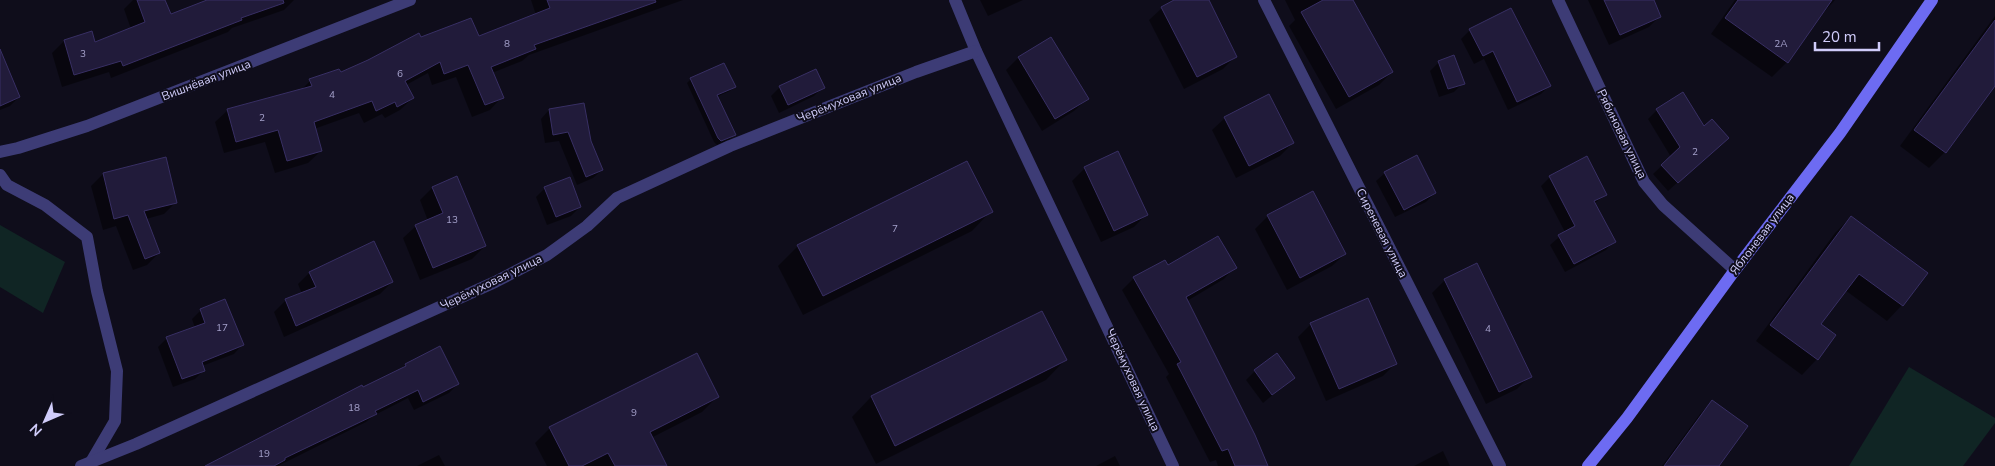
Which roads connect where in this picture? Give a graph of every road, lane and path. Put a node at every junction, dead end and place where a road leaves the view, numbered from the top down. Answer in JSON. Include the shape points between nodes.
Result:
{"nodes":[{"id":1,"x":410,"y":0,"type":"edge"},
{"id":2,"x":955,"y":0,"type":"edge"},
{"id":3,"x":1264,"y":0,"type":"edge"},
{"id":4,"x":1558,"y":0,"type":"edge"},
{"id":5,"x":1932,"y":0,"type":"edge"},
{"id":6,"x":976,"y":51,"type":"junction"},
{"id":7,"x":0,"y":152,"type":"edge"},
{"id":8,"x":0,"y":176,"type":"edge"},
{"id":9,"x":1735,"y":270,"type":"junction"},
{"id":10,"x":86,"y":464,"type":"edge"},
{"id":11,"x":1173,"y":466,"type":"edge"},
{"id":12,"x":1500,"y":466,"type":"edge"},
{"id":13,"x":1588,"y":466,"type":"edge"}],
"edges":[{"from":1,"to":7,"type":"street","name":"Вишнёвая улица","via":[[87,126]]},
{"from":2,"to":6,"type":"street","name":"Черёмуховая улица"},
{"from":3,"to":12,"type":"street","name":"Сиреневая улица"},
{"from":4,"to":9,"type":"street","name":"Рябиновая улица","via":[[1644,182],[1663,205]]},
{"from":5,"to":9,"type":"street","name":"Яблоневая улица","via":[[1840,133]]},
{"from":6,"to":10,"type":"street","name":"Черёмуховая улица","via":[[836,102],[617,198],[587,226],[547,255],[495,282]]},
{"from":6,"to":11,"type":"street","name":"Черёмуховая улица"},
{"from":8,"to":10,"type":"street","via":[[7,185],[45,205],[87,237],[118,371],[115,421]]},
{"from":9,"to":13,"type":"street","name":"Яблоневая улица"}]}
